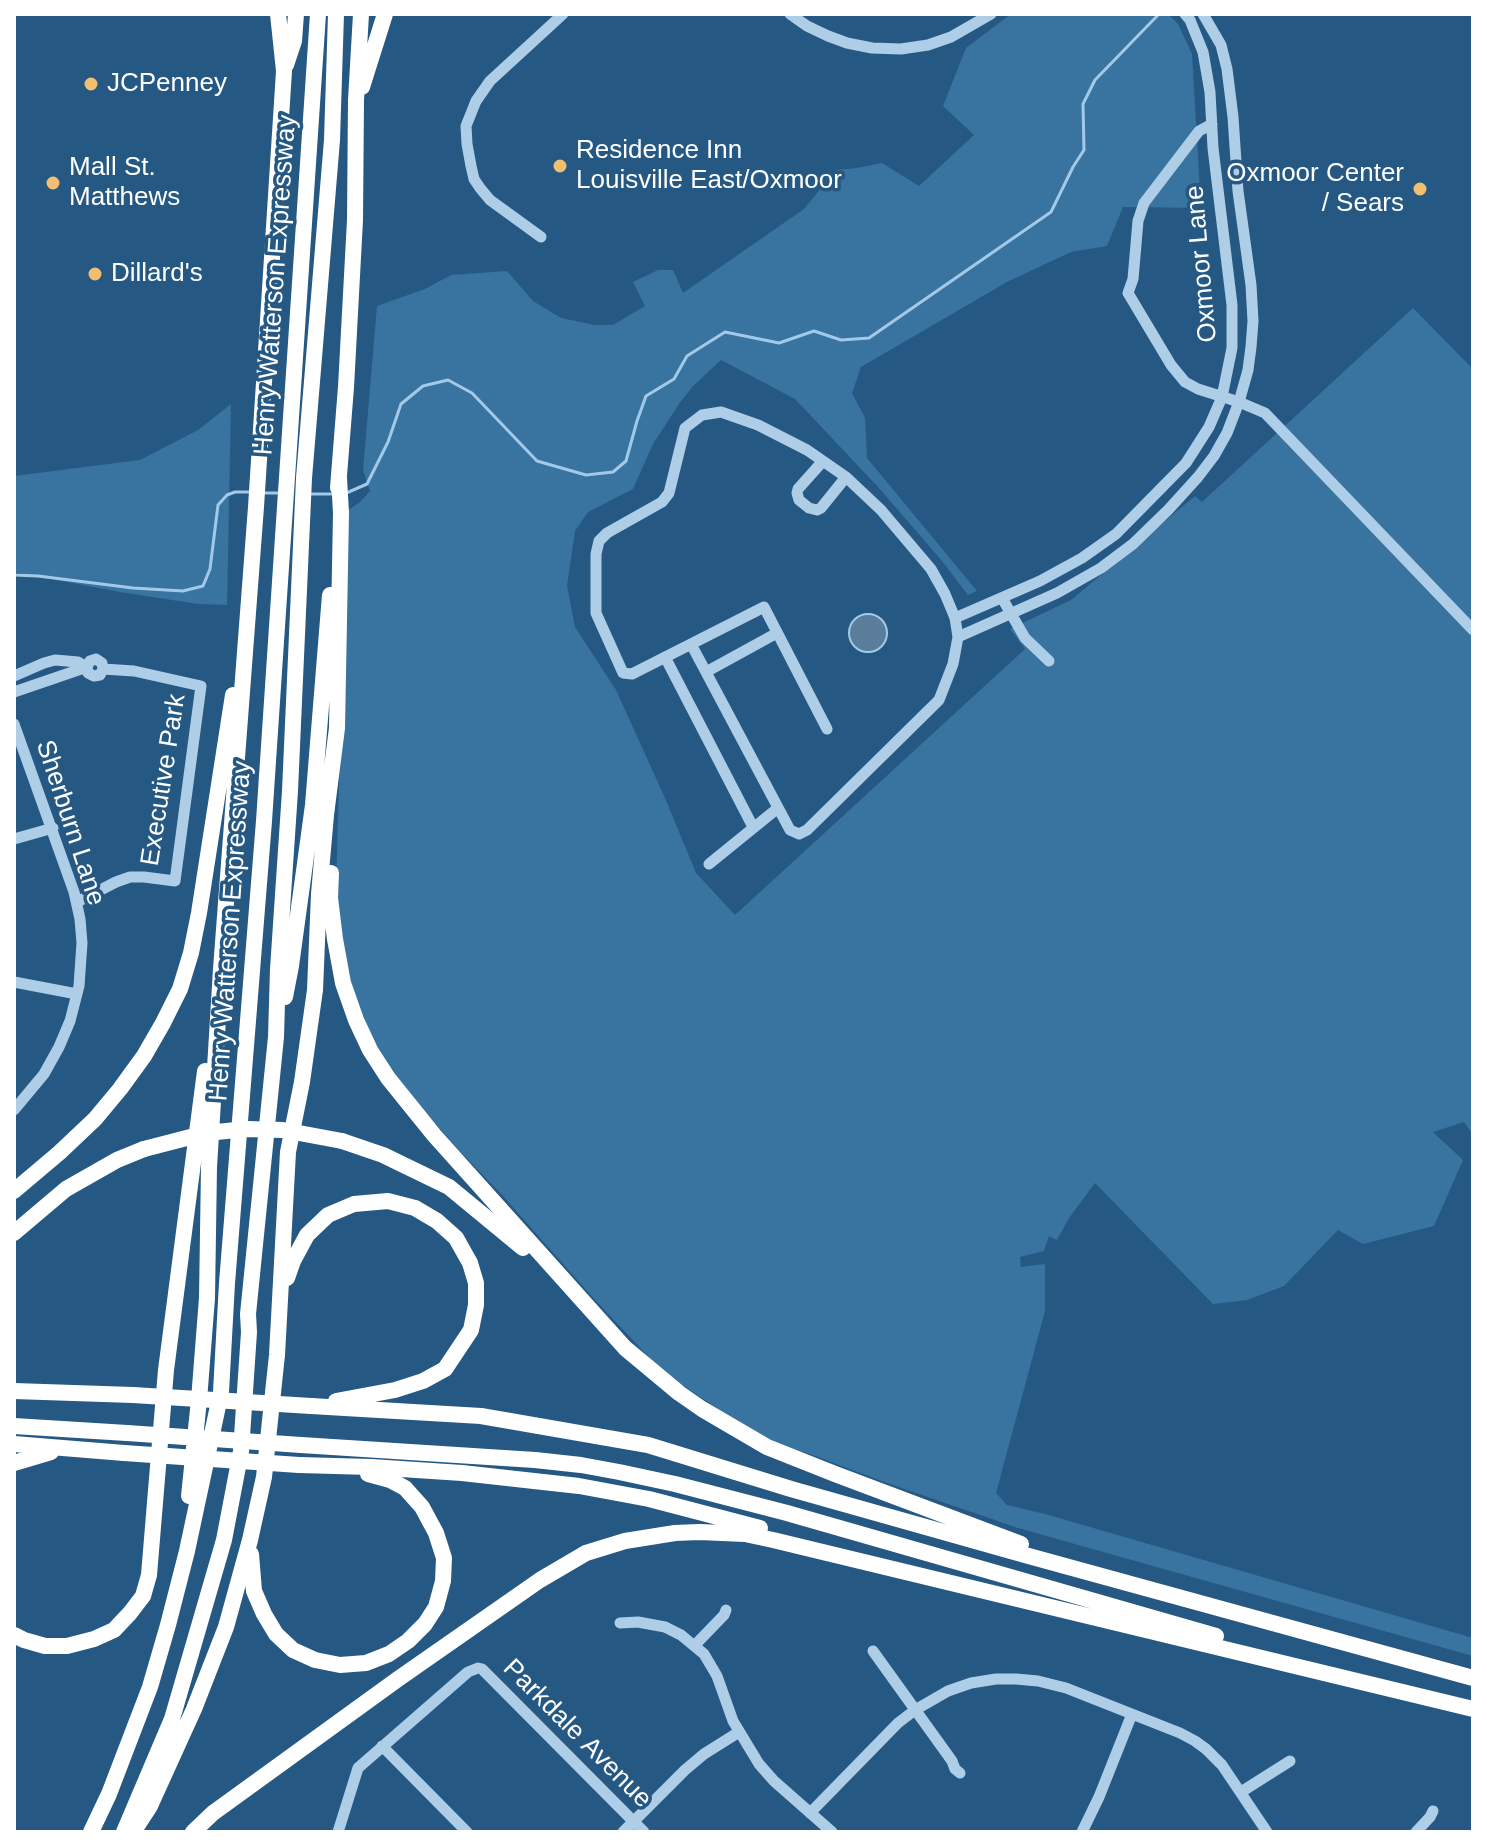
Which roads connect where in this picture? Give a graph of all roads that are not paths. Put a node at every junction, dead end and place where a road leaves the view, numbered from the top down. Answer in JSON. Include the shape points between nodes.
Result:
{"nodes":[{"id":1,"x":278,"y":14,"type":"edge"},
{"id":2,"x":296,"y":14,"type":"edge"},
{"id":3,"x":318,"y":14,"type":"edge"},
{"id":4,"x":336,"y":14,"type":"edge"},
{"id":5,"x":361,"y":14,"type":"edge"},
{"id":6,"x":385,"y":14,"type":"edge"},
{"id":7,"x":563,"y":14,"type":"edge"},
{"id":8,"x":790,"y":14,"type":"edge"},
{"id":9,"x":990,"y":14,"type":"edge"},
{"id":10,"x":1185,"y":14,"type":"edge"},
{"id":11,"x":1203,"y":14,"type":"edge"},
{"id":12,"x":284,"y":71,"type":"junction"},
{"id":13,"x":356,"y":100,"type":"junction"},
{"id":14,"x":1212,"y":124,"type":"junction"},
{"id":15,"x":541,"y":237,"type":"dead end"},
{"id":16,"x":1222,"y":397,"type":"junction"},
{"id":17,"x":1239,"y":402,"type":"junction"},
{"id":18,"x":823,"y":461,"type":"junction"},
{"id":19,"x":296,"y":477,"type":"junction"},
{"id":20,"x":846,"y":477,"type":"junction"},
{"id":21,"x":294,"y":510,"type":"junction"},
{"id":22,"x":338,"y":513,"type":"junction"},
{"id":23,"x":1002,"y":598,"type":"junction"},
{"id":24,"x":1011,"y":614,"type":"junction"},
{"id":25,"x":955,"y":618,"type":"junction"},
{"id":26,"x":247,"y":619,"type":"junction"},
{"id":27,"x":1473,"y":630,"type":"edge"},
{"id":28,"x":777,"y":633,"type":"junction"},
{"id":29,"x":958,"y":637,"type":"junction"},
{"id":30,"x":691,"y":644,"type":"junction"},
{"id":31,"x":665,"y":657,"type":"junction"},
{"id":32,"x":1049,"y":661,"type":"dead end"},
{"id":33,"x":87,"y":667,"type":"junction"},
{"id":34,"x":706,"y":672,"type":"junction"},
{"id":35,"x":14,"y":676,"type":"edge"},
{"id":36,"x":14,"y":692,"type":"edge"},
{"id":37,"x":14,"y":724,"type":"edge"},
{"id":38,"x":827,"y":729,"type":"dead end"},
{"id":39,"x":778,"y":808,"type":"junction"},
{"id":40,"x":326,"y":815,"type":"junction"},
{"id":41,"x":753,"y":827,"type":"junction"},
{"id":42,"x":53,"y":828,"type":"junction"},
{"id":43,"x":14,"y":839,"type":"edge"},
{"id":44,"x":709,"y":864,"type":"dead end"},
{"id":45,"x":77,"y":902,"type":"junction"},
{"id":46,"x":221,"y":969,"type":"junction"},
{"id":47,"x":14,"y":982,"type":"edge"},
{"id":48,"x":77,"y":994,"type":"junction"},
{"id":49,"x":276,"y":1037,"type":"junction"},
{"id":50,"x":14,"y":1110,"type":"edge"},
{"id":51,"x":14,"y":1191,"type":"edge"},
{"id":52,"x":14,"y":1233,"type":"edge"},
{"id":53,"x":576,"y":1292,"type":"junction"},
{"id":54,"x":280,"y":1303,"type":"junction"},
{"id":55,"x":14,"y":1391,"type":"edge"},
{"id":56,"x":311,"y":1406,"type":"junction"},
{"id":57,"x":14,"y":1426,"type":"edge"},
{"id":58,"x":14,"y":1444,"type":"edge"},
{"id":59,"x":71,"y":1448,"type":"junction"},
{"id":60,"x":14,"y":1463,"type":"edge"},
{"id":61,"x":343,"y":1467,"type":"junction"},
{"id":62,"x":250,"y":1540,"type":"junction"},
{"id":63,"x":1120,"y":1580,"type":"junction"},
{"id":64,"x":1024,"y":1600,"type":"junction"},
{"id":65,"x":726,"y":1610,"type":"dead end"},
{"id":66,"x":620,"y":1623,"type":"dead end"},
{"id":67,"x":14,"y":1635,"type":"edge"},
{"id":68,"x":695,"y":1645,"type":"junction"},
{"id":69,"x":873,"y":1651,"type":"dead end"},
{"id":70,"x":1473,"y":1678,"type":"edge"},
{"id":71,"x":1388,"y":1688,"type":"junction"},
{"id":72,"x":1473,"y":1709,"type":"edge"},
{"id":73,"x":915,"y":1710,"type":"junction"},
{"id":74,"x":1132,"y":1714,"type":"junction"},
{"id":75,"x":739,"y":1732,"type":"junction"},
{"id":76,"x":382,"y":1746,"type":"junction"},
{"id":77,"x":1290,"y":1761,"type":"dead end"},
{"id":78,"x":960,"y":1773,"type":"dead end"},
{"id":79,"x":1241,"y":1792,"type":"junction"},
{"id":80,"x":1433,"y":1811,"type":"dead end"},
{"id":81,"x":810,"y":1813,"type":"junction"},
{"id":82,"x":633,"y":1821,"type":"junction"},
{"id":83,"x":82,"y":1832,"type":"edge"},
{"id":84,"x":91,"y":1832,"type":"edge"},
{"id":85,"x":124,"y":1832,"type":"edge"},
{"id":86,"x":133,"y":1832,"type":"edge"},
{"id":87,"x":193,"y":1832,"type":"edge"},
{"id":88,"x":338,"y":1832,"type":"edge"},
{"id":89,"x":467,"y":1832,"type":"edge"},
{"id":90,"x":623,"y":1832,"type":"edge"},
{"id":91,"x":644,"y":1832,"type":"edge"},
{"id":92,"x":832,"y":1832,"type":"edge"},
{"id":93,"x":1082,"y":1832,"type":"edge"},
{"id":94,"x":1267,"y":1832,"type":"edge"},
{"id":95,"x":1416,"y":1832,"type":"edge"}],
"edges":[{"from":1,"to":12,"type":"highway"},
{"from":2,"to":12,"type":"highway"},
{"from":3,"to":19,"type":"highway","name":"Henry Watterson Expressway"},
{"from":4,"to":19,"type":"highway","name":"Henry Watterson Expressway","via":[[332,140]]},
{"from":5,"to":13,"type":"highway"},
{"from":6,"to":13,"type":"highway"},
{"from":7,"to":15,"type":"street","via":[[490,81],[466,126],[468,154],[480,188]]},
{"from":8,"to":9,"type":"street","via":[[847,43],[901,49],[951,37]]},
{"from":10,"to":14,"type":"street","name":"Oxmoor Lane","via":[[1203,52]]},
{"from":11,"to":17,"type":"street","name":"Oxmoor Lane","via":[[1221,45],[1227,69],[1251,285],[1251,347]]},
{"from":12,"to":26,"type":"highway"},
{"from":13,"to":22,"type":"highway","via":[[355,220]]},
{"from":14,"to":16,"type":"street","name":"Oxmoor Lane","via":[[1233,324]]},
{"from":14,"to":16,"type":"street","via":[[1199,131],[1144,203],[1128,293],[1179,376]]},
{"from":16,"to":17,"type":"street"},
{"from":16,"to":23,"type":"street","name":"Oxmoor Lane","via":[[1186,463],[1127,524],[1082,558]]},
{"from":17,"to":24,"type":"street","name":"Oxmoor Lane","via":[[1198,477],[1133,544],[1078,582]]},
{"from":17,"to":27,"type":"street","via":[[1265,413]]},
{"from":18,"to":20,"type":"street"},
{"from":18,"to":20,"type":"street","via":[[798,489],[797,497],[809,508],[821,508]]},
{"from":18,"to":31,"type":"street","via":[[758,425],[721,412],[702,415],[685,428],[669,493],[607,533],[596,554],[596,613],[623,673],[632,674]]},
{"from":19,"to":21,"type":"highway","name":"Henry Watterson Expressway"},
{"from":20,"to":25,"type":"street","via":[[931,569]]},
{"from":21,"to":49,"type":"highway","name":"Henry Watterson Expressway","via":[[290,791]]},
{"from":21,"to":84,"type":"highway","name":"Henry Watterson Expressway","via":[[221,1392],[187,1551],[150,1687]]},
{"from":22,"to":40,"type":"highway","via":[[337,728]]},
{"from":22,"to":49,"type":"highway","via":[[313,805]]},
{"from":23,"to":24,"type":"street"},
{"from":23,"to":25,"type":"street","name":"Oxmoor Lane"},
{"from":24,"to":29,"type":"street","name":"Oxmoor Lane"},
{"from":24,"to":32,"type":"street","via":[[1025,638]]},
{"from":25,"to":29,"type":"street"},
{"from":26,"to":46,"type":"highway"},
{"from":26,"to":51,"type":"highway","via":[[199,913],[180,989],[120,1089],[95,1119]]},
{"from":28,"to":30,"type":"street","via":[[764,607]]},
{"from":28,"to":34,"type":"street"},
{"from":28,"to":38,"type":"street"},
{"from":29,"to":39,"type":"street","via":[[939,700],[807,830],[790,830]]},
{"from":30,"to":31,"type":"street"},
{"from":30,"to":34,"type":"street"},
{"from":31,"to":41,"type":"street"},
{"from":33,"to":35,"type":"street","name":"Executive Park","via":[[55,660]]},
{"from":33,"to":36,"type":"street","name":"Executive Park"},
{"from":33,"to":45,"type":"street","name":"Executive Park","via":[[96,659],[103,669],[201,686],[175,881],[130,877]]},
{"from":34,"to":39,"type":"street"},
{"from":37,"to":42,"type":"street","name":"Sherburn Lane"},
{"from":39,"to":41,"type":"street"},
{"from":40,"to":53,"type":"highway","via":[[340,968],[370,1050],[434,1135]]},
{"from":40,"to":54,"type":"highway","via":[[315,990],[288,1152]]},
{"from":41,"to":44,"type":"street"},
{"from":42,"to":43,"type":"street"},
{"from":42,"to":45,"type":"street","name":"Sherburn Lane"},
{"from":45,"to":48,"type":"street","name":"Sherburn Lane","via":[[82,943]]},
{"from":46,"to":67,"type":"highway","via":[[175,1295],[143,1596],[114,1630],[94,1639],[45,1646]]},
{"from":46,"to":83,"type":"highway","via":[[207,1298],[188,1504],[162,1624]]},
{"from":47,"to":48,"type":"street"},
{"from":48,"to":50,"type":"street","name":"Sherburn Lane","via":[[59,1047]]},
{"from":49,"to":85,"type":"highway","name":"Henry Watterson Expressway","via":[[248,1314],[241,1451],[224,1540],[172,1719]]},
{"from":52,"to":53,"type":"highway","bridge":true,"via":[[66,1189],[144,1149],[206,1133],[283,1130],[383,1155],[449,1187]]},
{"from":53,"to":63,"type":"highway","via":[[625,1348],[679,1393],[767,1447]]},
{"from":54,"to":56,"type":"highway","via":[[307,1235],[328,1215],[354,1204],[388,1201],[415,1208],[456,1238],[470,1263],[476,1283],[471,1330],[445,1369],[395,1390]]},
{"from":54,"to":62,"type":"highway","via":[[264,1477]]},
{"from":55,"to":56,"type":"highway","bridge":true},
{"from":56,"to":63,"type":"highway","via":[[481,1416],[648,1445]]},
{"from":57,"to":71,"type":"highway","bridge":true,"via":[[593,1467],[787,1513]]},
{"from":58,"to":59,"type":"highway"},
{"from":59,"to":60,"type":"highway"},
{"from":59,"to":61,"type":"highway","bridge":true},
{"from":61,"to":62,"type":"highway","via":[[405,1488],[436,1533],[444,1558],[443,1581],[436,1607],[408,1641],[366,1663],[340,1665],[293,1650],[276,1634],[254,1591]]},
{"from":61,"to":64,"type":"highway","via":[[462,1473],[614,1491]]},
{"from":62,"to":86,"type":"highway","via":[[226,1627],[194,1709]]},
{"from":63,"to":70,"type":"highway"},
{"from":64,"to":71,"type":"highway"},
{"from":64,"to":87,"type":"highway","via":[[745,1534],[675,1533],[625,1541],[586,1553],[540,1580]]},
{"from":65,"to":68,"type":"street"},
{"from":66,"to":68,"type":"street","via":[[665,1627]]},
{"from":68,"to":75,"type":"street","via":[[713,1667]]},
{"from":69,"to":73,"type":"street"},
{"from":71,"to":72,"type":"highway"},
{"from":73,"to":74,"type":"street","via":[[971,1683],[1016,1679],[1066,1688]]},
{"from":73,"to":78,"type":"street"},
{"from":73,"to":81,"type":"street"},
{"from":74,"to":79,"type":"street","via":[[1195,1741]]},
{"from":74,"to":93,"type":"street"},
{"from":75,"to":81,"type":"street","via":[[759,1764]]},
{"from":75,"to":82,"type":"street","via":[[694,1762]]},
{"from":76,"to":82,"type":"street","name":"Parkdale Avenue","via":[[468,1672],[482,1669]]},
{"from":76,"to":88,"type":"street","via":[[358,1768]]},
{"from":76,"to":89,"type":"street"},
{"from":77,"to":79,"type":"street"},
{"from":79,"to":94,"type":"street"},
{"from":80,"to":95,"type":"street"},
{"from":81,"to":92,"type":"street"},
{"from":82,"to":90,"type":"street"},
{"from":82,"to":91,"type":"street","name":"Parkdale Avenue"}]}
